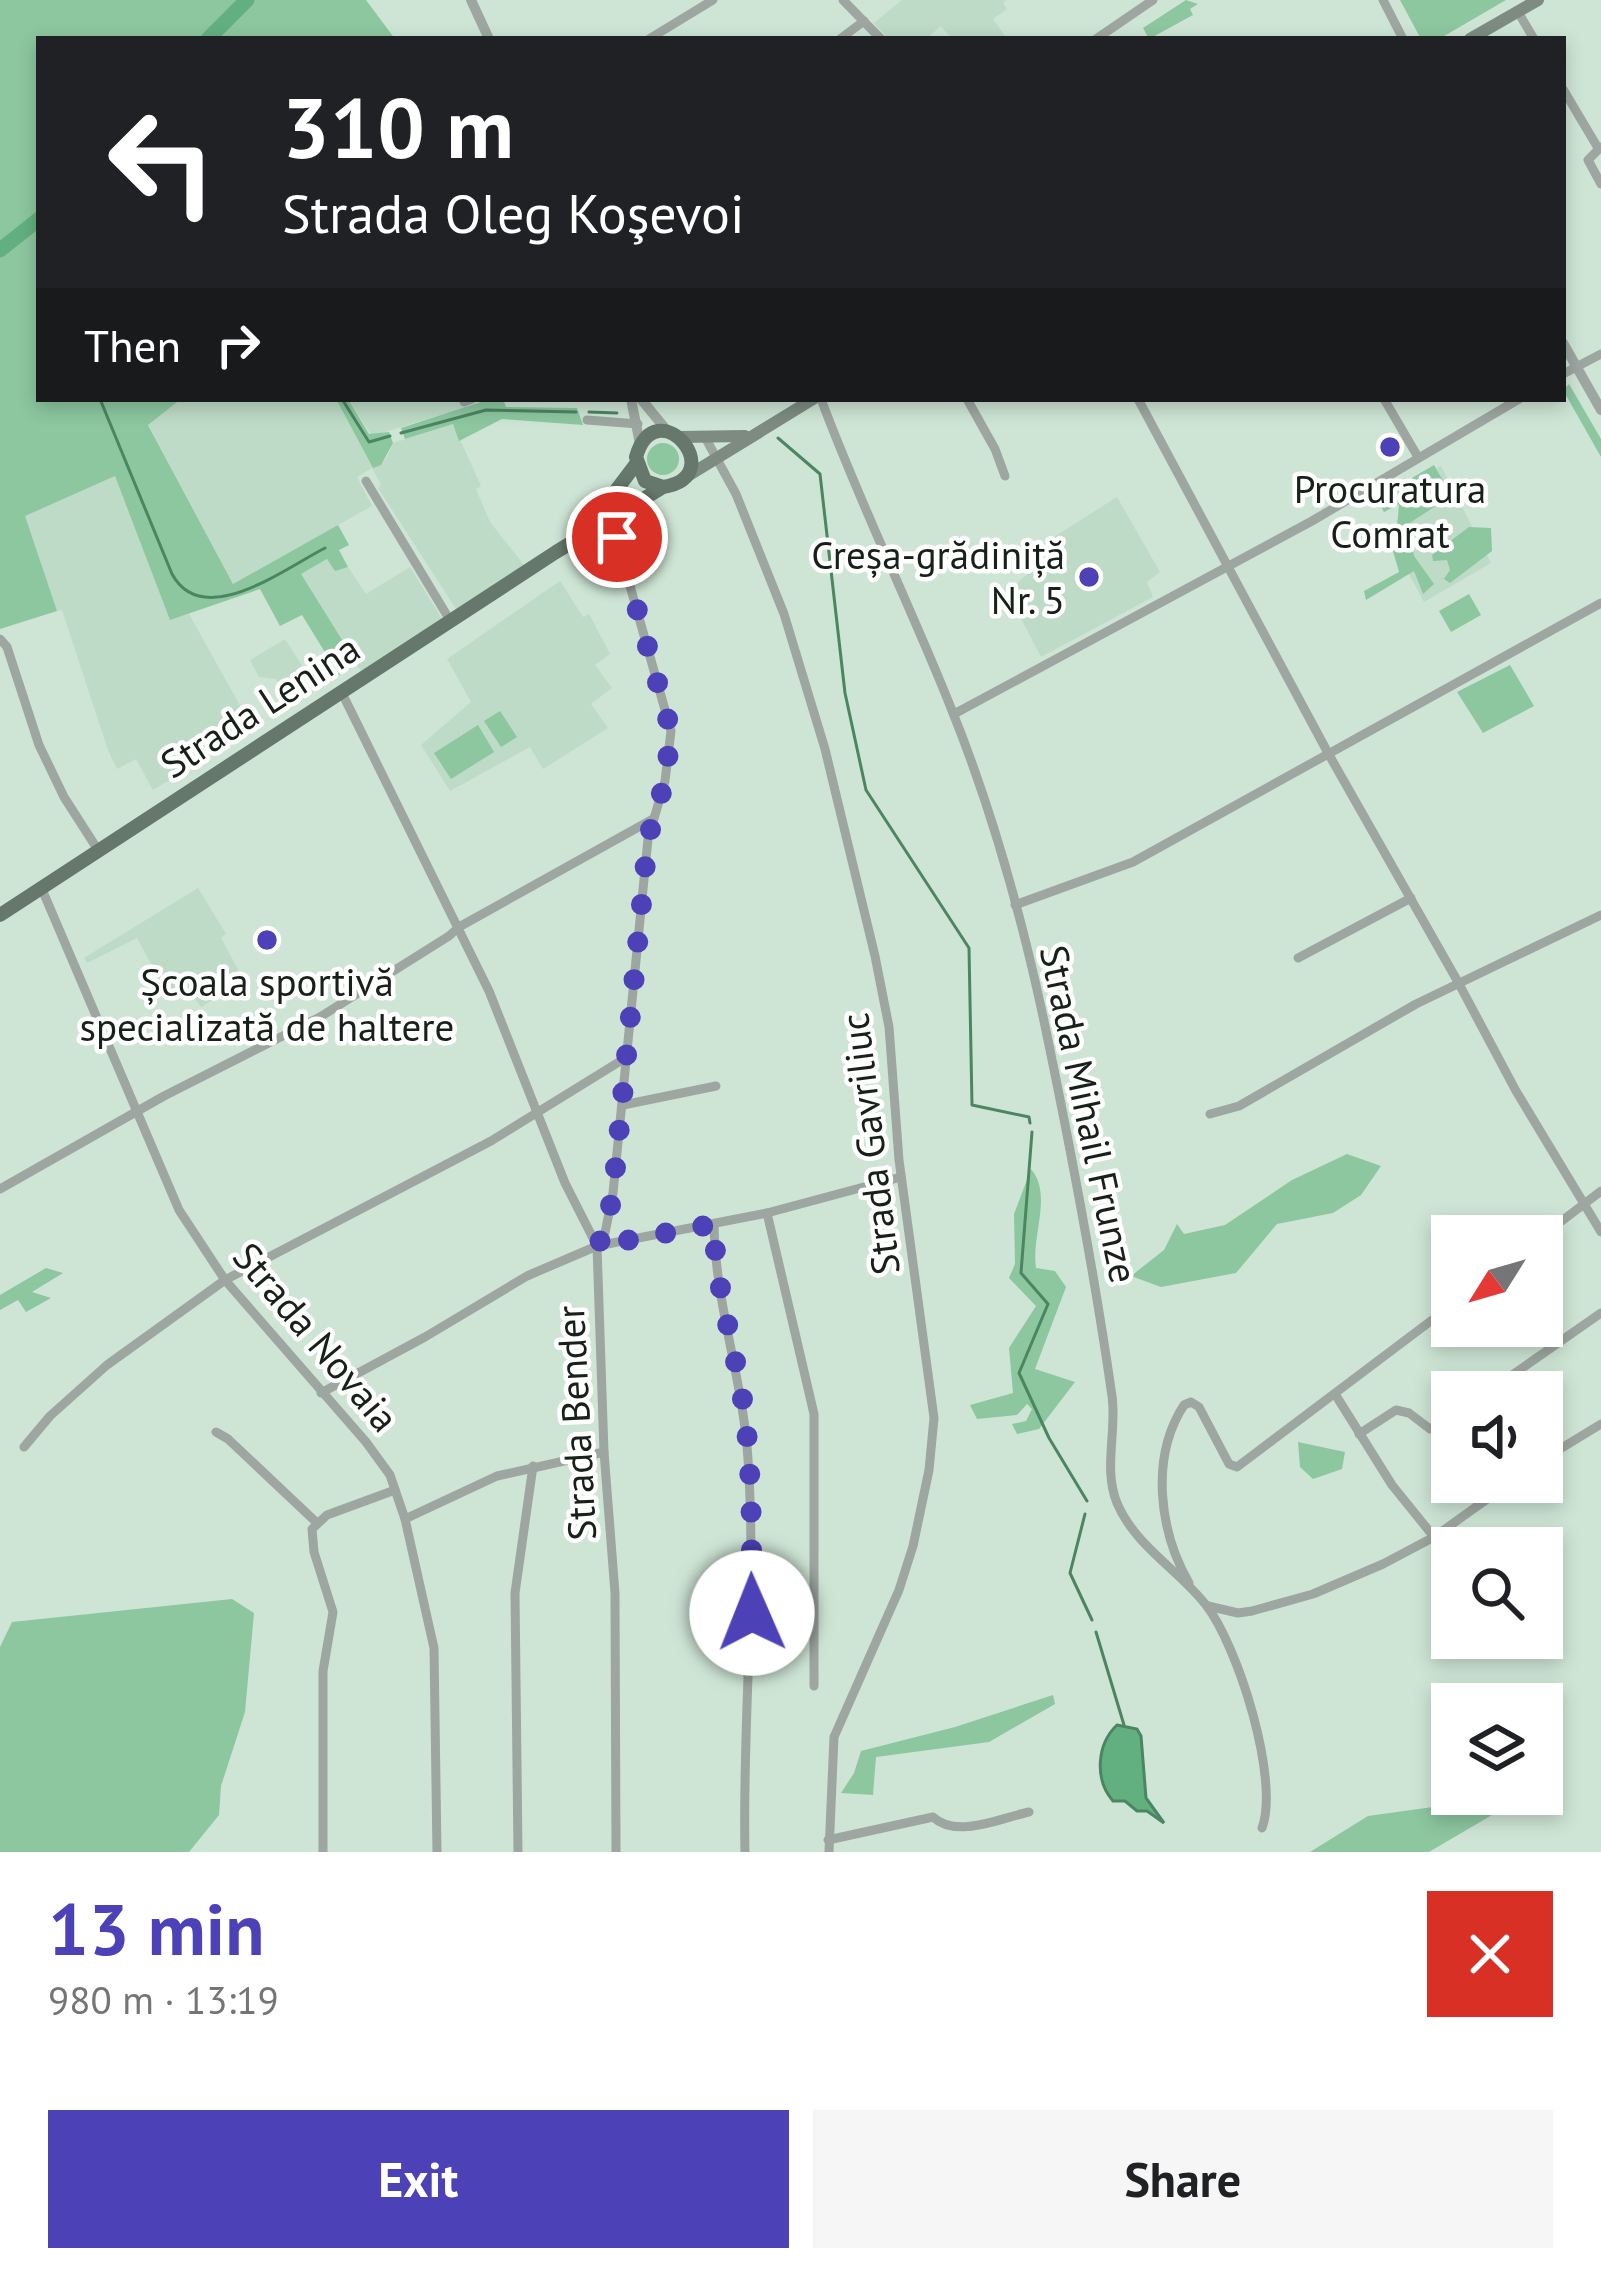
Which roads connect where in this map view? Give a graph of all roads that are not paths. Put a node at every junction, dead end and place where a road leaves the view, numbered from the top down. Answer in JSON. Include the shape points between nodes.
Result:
{"nodes":[{"id":1,"x":472,"y":0,"type":"edge"},
{"id":2,"x":687,"y":0,"type":"edge"},
{"id":3,"x":713,"y":0,"type":"edge"},
{"id":4,"x":843,"y":0,"type":"edge"},
{"id":5,"x":1154,"y":0,"type":"edge"},
{"id":6,"x":1383,"y":0,"type":"edge"},
{"id":7,"x":1538,"y":0,"type":"edge"},
{"id":8,"x":695,"y":11,"type":"junction"},
{"id":9,"x":1518,"y":12,"type":"junction"},
{"id":10,"x":863,"y":21,"type":"junction"},
{"id":11,"x":488,"y":36,"type":"edge"},
{"id":12,"x":654,"y":36,"type":"edge"},
{"id":13,"x":844,"y":36,"type":"edge"},
{"id":14,"x":878,"y":36,"type":"edge"},
{"id":15,"x":1100,"y":36,"type":"edge"},
{"id":16,"x":1401,"y":36,"type":"edge"},
{"id":17,"x":1475,"y":36,"type":"edge"},
{"id":18,"x":1532,"y":36,"type":"edge"},
{"id":19,"x":1566,"y":94,"type":"edge"},
{"id":20,"x":1600,"y":147,"type":"edge"},
{"id":21,"x":1601,"y":184,"type":"edge"},
{"id":22,"x":1566,"y":349,"type":"edge"},
{"id":23,"x":1601,"y":354,"type":"edge"},
{"id":24,"x":1576,"y":367,"type":"junction"},
{"id":25,"x":1566,"y":372,"type":"edge"},
{"id":26,"x":632,"y":402,"type":"edge"},
{"id":27,"x":812,"y":402,"type":"edge"},
{"id":28,"x":818,"y":402,"type":"edge"},
{"id":29,"x":970,"y":402,"type":"edge"},
{"id":30,"x":1140,"y":402,"type":"edge"},
{"id":31,"x":1386,"y":402,"type":"edge"},
{"id":32,"x":1514,"y":402,"type":"edge"},
{"id":33,"x":655,"y":405,"type":"edge"},
{"id":34,"x":1601,"y":410,"type":"edge"},
{"id":35,"x":587,"y":420,"type":"dead end"},
{"id":36,"x":638,"y":424,"type":"junction"},
{"id":37,"x":674,"y":435,"type":"junction"},
{"id":38,"x":753,"y":436,"type":"junction"},
{"id":39,"x":706,"y":439,"type":"junction"},
{"id":40,"x":640,"y":445,"type":"junction"},
{"id":41,"x":1418,"y":457,"type":"junction"},
{"id":42,"x":716,"y":458,"type":"junction"},
{"id":43,"x":636,"y":464,"type":"junction"},
{"id":44,"x":1005,"y":476,"type":"dead end"},
{"id":45,"x":686,"y":477,"type":"junction"},
{"id":46,"x":366,"y":481,"type":"dead end"},
{"id":47,"x":663,"y":487,"type":"junction"},
{"id":48,"x":608,"y":512,"type":"junction"},
{"id":49,"x":1229,"y":566,"type":"junction"},
{"id":50,"x":1601,"y":603,"type":"edge"},
{"id":51,"x":452,"y":622,"type":"junction"},
{"id":52,"x":0,"y":639,"type":"edge"},
{"id":53,"x":342,"y":693,"type":"junction"},
{"id":54,"x":954,"y":714,"type":"junction"},
{"id":55,"x":1328,"y":753,"type":"junction"},
{"id":56,"x":653,"y":819,"type":"junction"},
{"id":57,"x":98,"y":850,"type":"junction"},
{"id":58,"x":41,"y":887,"type":"junction"},
{"id":59,"x":1411,"y":898,"type":"junction"},
{"id":60,"x":1015,"y":905,"type":"junction"},
{"id":61,"x":0,"y":915,"type":"edge"},
{"id":62,"x":1601,"y":915,"type":"edge"},
{"id":63,"x":459,"y":927,"type":"junction"},
{"id":64,"x":1298,"y":958,"type":"dead end"},
{"id":65,"x":1458,"y":982,"type":"junction"},
{"id":66,"x":627,"y":1057,"type":"junction"},
{"id":67,"x":716,"y":1086,"type":"dead end"},
{"id":68,"x":623,"y":1105,"type":"junction"},
{"id":69,"x":136,"y":1112,"type":"junction"},
{"id":70,"x":536,"y":1114,"type":"junction"},
{"id":71,"x":1210,"y":1114,"type":"dead end"},
{"id":72,"x":901,"y":1177,"type":"junction"},
{"id":73,"x":0,"y":1189,"type":"edge"},
{"id":74,"x":1601,"y":1191,"type":"edge"},
{"id":75,"x":1583,"y":1204,"type":"junction"},
{"id":76,"x":767,"y":1213,"type":"junction"},
{"id":77,"x":1563,"y":1220,"type":"edge"},
{"id":78,"x":714,"y":1224,"type":"junction"},
{"id":79,"x":1601,"y":1232,"type":"edge"},
{"id":80,"x":597,"y":1246,"type":"junction"},
{"id":81,"x":225,"y":1280,"type":"junction"},
{"id":82,"x":1601,"y":1313,"type":"edge"},
{"id":83,"x":1431,"y":1321,"type":"edge"},
{"id":84,"x":1518,"y":1371,"type":"edge"},
{"id":85,"x":321,"y":1393,"type":"junction"},
{"id":86,"x":1336,"y":1394,"type":"junction"},
{"id":87,"x":1601,"y":1424,"type":"edge"},
{"id":88,"x":1431,"y":1429,"type":"edge"},
{"id":89,"x":216,"y":1432,"type":"dead end"},
{"id":90,"x":1359,"y":1434,"type":"junction"},
{"id":91,"x":24,"y":1447,"type":"dead end"},
{"id":92,"x":1563,"y":1447,"type":"edge"},
{"id":93,"x":604,"y":1452,"type":"junction"},
{"id":94,"x":533,"y":1466,"type":"junction"},
{"id":95,"x":395,"y":1490,"type":"junction"},
{"id":96,"x":1482,"y":1503,"type":"edge"},
{"id":97,"x":405,"y":1519,"type":"junction"},
{"id":98,"x":316,"y":1522,"type":"junction"},
{"id":99,"x":1448,"y":1527,"type":"edge"},
{"id":100,"x":1431,"y":1533,"type":"edge"},
{"id":101,"x":1431,"y":1538,"type":"edge"},
{"id":102,"x":1195,"y":1593,"type":"junction"},
{"id":103,"x":1207,"y":1606,"type":"junction"},
{"id":104,"x":814,"y":1686,"type":"dead end"},
{"id":105,"x":1029,"y":1812,"type":"dead end"},
{"id":106,"x":1262,"y":1828,"type":"dead end"},
{"id":107,"x":828,"y":1846,"type":"edge"},
{"id":108,"x":323,"y":1852,"type":"edge"},
{"id":109,"x":437,"y":1852,"type":"edge"},
{"id":110,"x":518,"y":1852,"type":"edge"},
{"id":111,"x":616,"y":1852,"type":"edge"},
{"id":112,"x":745,"y":1852,"type":"edge"}],
"edges":[{"from":1,"to":11,"type":"street"},
{"from":2,"to":8,"type":"street"},
{"from":3,"to":8,"type":"street"},
{"from":4,"to":10,"type":"street"},
{"from":5,"to":15,"type":"street"},
{"from":6,"to":16,"type":"street"},
{"from":7,"to":9,"type":"main road"},
{"from":8,"to":12,"type":"street"},
{"from":9,"to":17,"type":"main road"},
{"from":9,"to":18,"type":"street"},
{"from":10,"to":13,"type":"street"},
{"from":10,"to":14,"type":"street"},
{"from":19,"to":20,"type":"street"},
{"from":20,"to":21,"type":"street","via":[[1588,160]]},
{"from":22,"to":24,"type":"street"},
{"from":23,"to":24,"type":"street"},
{"from":24,"to":25,"type":"street"},
{"from":24,"to":34,"type":"street"},
{"from":26,"to":36,"type":"street"},
{"from":27,"to":38,"type":"main road"},
{"from":28,"to":54,"type":"street","name":"Strada Mihail Frunze"},
{"from":29,"to":44,"type":"street"},
{"from":30,"to":49,"type":"street"},
{"from":31,"to":41,"type":"street"},
{"from":32,"to":41,"type":"street"},
{"from":33,"to":37,"type":"street"},
{"from":35,"to":36,"type":"street"},
{"from":36,"to":40,"type":"street"},
{"from":37,"to":39,"type":"main road"},
{"from":37,"to":40,"type":"main road","via":[[652,434]]},
{"from":37,"to":45,"type":"main road","via":[[692,460]]},
{"from":38,"to":39,"type":"main road"},
{"from":38,"to":42,"type":"main road"},
{"from":39,"to":42,"type":"street","name":"Strada Gavriliuc"},
{"from":40,"to":43,"type":"main road"},
{"from":41,"to":49,"type":"street"},
{"from":42,"to":45,"type":"main road"},
{"from":42,"to":72,"type":"street","name":"Strada Gavriliuc","via":[[784,614],[825,749],[885,1004]]},
{"from":43,"to":47,"type":"main road","via":[[645,481]]},
{"from":43,"to":48,"type":"main road"},
{"from":45,"to":47,"type":"main road"},
{"from":46,"to":51,"type":"street"},
{"from":47,"to":48,"type":"main road","name":"Strada Lenina"},
{"from":48,"to":51,"type":"main road","name":"Strada Lenina"},
{"from":48,"to":56,"type":"street","name":"Strada Bender","via":[[671,731]]},
{"from":49,"to":54,"type":"street"},
{"from":49,"to":55,"type":"street"},
{"from":50,"to":55,"type":"street"},
{"from":51,"to":53,"type":"main road","name":"Strada Lenina"},
{"from":52,"to":57,"type":"street","via":[[45,759]]},
{"from":53,"to":57,"type":"main road","name":"Strada Lenina"},
{"from":53,"to":63,"type":"street"},
{"from":54,"to":60,"type":"street","name":"Strada Mihail Frunze"},
{"from":55,"to":59,"type":"street"},
{"from":55,"to":60,"type":"street","via":[[1132,862]]},
{"from":56,"to":63,"type":"street"},
{"from":56,"to":66,"type":"street","name":"Strada Bender"},
{"from":57,"to":58,"type":"main road","name":"Strada Lenina"},
{"from":58,"to":61,"type":"main road","name":"Strada Lenina"},
{"from":58,"to":69,"type":"street","name":"Strada Novaia"},
{"from":59,"to":64,"type":"street"},
{"from":59,"to":65,"type":"street"},
{"from":60,"to":102,"type":"street","name":"Strada Mihail Frunze","via":[[1090,1261],[1115,1422],[1113,1489],[1132,1528]]},
{"from":62,"to":65,"type":"street"},
{"from":63,"to":69,"type":"street","via":[[320,1017]]},
{"from":63,"to":70,"type":"street"},
{"from":65,"to":71,"type":"street","via":[[1239,1106]]},
{"from":65,"to":75,"type":"street"},
{"from":66,"to":68,"type":"street","name":"Strada Bender"},
{"from":66,"to":70,"type":"street"},
{"from":67,"to":68,"type":"street"},
{"from":68,"to":80,"type":"street","name":"Strada Bender","via":[[608,1222]]},
{"from":69,"to":73,"type":"street"},
{"from":69,"to":81,"type":"street","name":"Strada Novaia","via":[[178,1210]]},
{"from":70,"to":80,"type":"street"},
{"from":70,"to":81,"type":"street"},
{"from":72,"to":76,"type":"street"},
{"from":72,"to":107,"type":"street","name":"Strada Gavriliuc","via":[[934,1418],[929,1470],[899,1590],[834,1737]]},
{"from":74,"to":75,"type":"street"},
{"from":75,"to":77,"type":"street"},
{"from":75,"to":79,"type":"street"},
{"from":76,"to":78,"type":"street"},
{"from":76,"to":104,"type":"street","via":[[814,1414]]},
{"from":78,"to":80,"type":"street"},
{"from":78,"to":112,"type":"street","via":[[748,1459]]},
{"from":80,"to":85,"type":"street","via":[[527,1276]]},
{"from":80,"to":93,"type":"street","name":"Strada Bender"},
{"from":81,"to":85,"type":"street","name":"Strada Novaia"},
{"from":81,"to":91,"type":"street","via":[[116,1357]]},
{"from":82,"to":84,"type":"street"},
{"from":83,"to":86,"type":"street"},
{"from":85,"to":95,"type":"street","name":"Strada Novaia","via":[[382,1462]]},
{"from":86,"to":90,"type":"street"},
{"from":86,"to":102,"type":"street","via":[[1235,1468],[1203,1412],[1188,1403],[1174,1425],[1161,1482],[1168,1528]]},
{"from":87,"to":92,"type":"street"},
{"from":88,"to":90,"type":"street","via":[[1396,1410]]},
{"from":89,"to":98,"type":"street"},
{"from":90,"to":100,"type":"street"},
{"from":93,"to":94,"type":"street"},
{"from":93,"to":111,"type":"street","name":"Strada Bender","via":[[616,1610]]},
{"from":94,"to":97,"type":"street"},
{"from":94,"to":110,"type":"street","via":[[514,1593]]},
{"from":95,"to":97,"type":"street","name":"Strada Novaia"},
{"from":95,"to":98,"type":"street"},
{"from":96,"to":99,"type":"street"},
{"from":97,"to":109,"type":"street","name":"Strada Novaia","via":[[434,1648]]},
{"from":98,"to":108,"type":"street","via":[[314,1552],[333,1612],[323,1671]]},
{"from":101,"to":103,"type":"street","via":[[1313,1594],[1238,1613]]},
{"from":102,"to":103,"type":"street","name":"Strada Mihail Frunze"},
{"from":103,"to":106,"type":"street","name":"Strada Mihail Frunze","via":[[1248,1700],[1264,1762],[1269,1797]]},
{"from":105,"to":107,"type":"street","via":[[955,1828],[933,1817]]}]}
